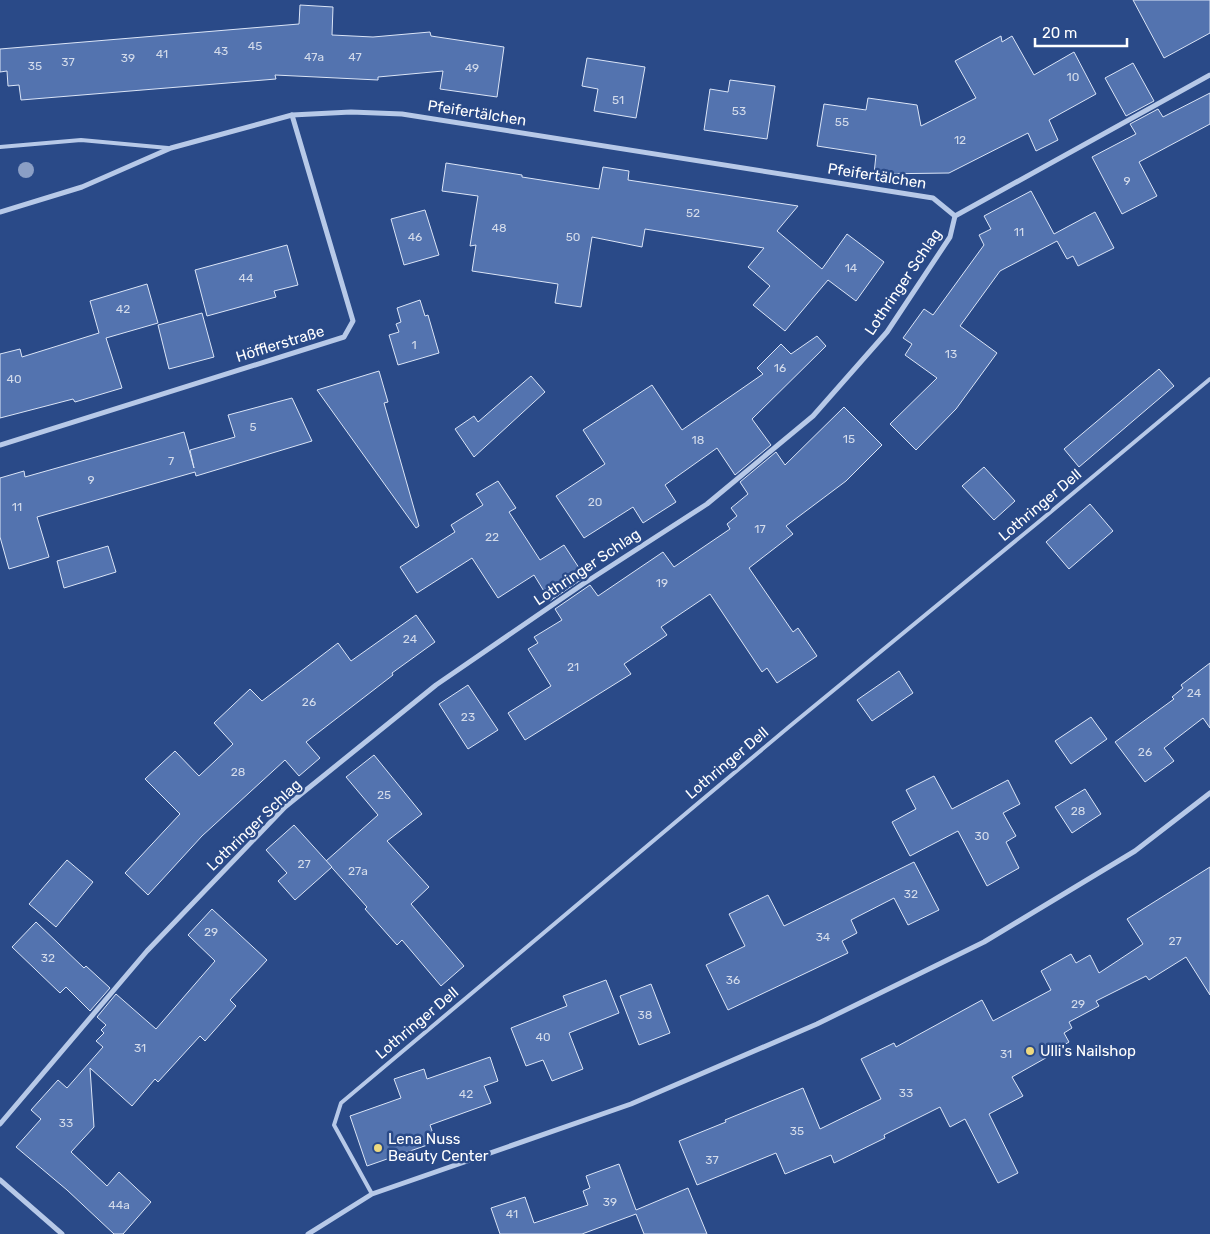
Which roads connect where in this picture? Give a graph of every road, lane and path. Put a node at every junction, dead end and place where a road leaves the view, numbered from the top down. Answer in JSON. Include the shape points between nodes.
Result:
{"nodes":[{"id":1,"x":1210,"y":75,"type":"edge"},
{"id":2,"x":292,"y":114,"type":"junction"},
{"id":3,"x":0,"y":147,"type":"edge"},
{"id":4,"x":171,"y":148,"type":"junction"},
{"id":5,"x":0,"y":212,"type":"edge"},
{"id":6,"x":955,"y":216,"type":"junction"},
{"id":7,"x":1210,"y":379,"type":"edge"},
{"id":8,"x":0,"y":445,"type":"edge"},
{"id":9,"x":1210,"y":793,"type":"edge"},
{"id":10,"x":0,"y":1124,"type":"edge"},
{"id":11,"x":0,"y":1180,"type":"edge"},
{"id":12,"x":372,"y":1194,"type":"junction"},
{"id":13,"x":62,"y":1234,"type":"edge"},
{"id":14,"x":308,"y":1234,"type":"edge"}],
"edges":[{"from":1,"to":6,"type":"street","name":"Lothringer Schlag"},
{"from":2,"to":4,"type":"street","name":"Pfeifertälchen"},
{"from":2,"to":6,"type":"street","name":"Pfeifertälchen","via":[[402,114],[933,198]]},
{"from":2,"to":8,"type":"street","name":"Höfflerstraße","via":[[353,321],[344,337]]},
{"from":3,"to":4,"type":"lane","via":[[81,140]]},
{"from":4,"to":5,"type":"street","name":"Pfeifertälchen","via":[[82,188]]},
{"from":6,"to":10,"type":"street","name":"Lothringer Schlag","via":[[950,237],[887,332],[813,416],[707,504],[582,584],[436,685],[285,807],[147,951]]},
{"from":7,"to":12,"type":"lane","name":"Lothringer Dell","via":[[341,1103],[334,1125]]},
{"from":9,"to":12,"type":"street","via":[[1136,851],[984,942],[817,1024],[631,1104]]},
{"from":11,"to":13,"type":"street"},
{"from":12,"to":14,"type":"street"}]}
